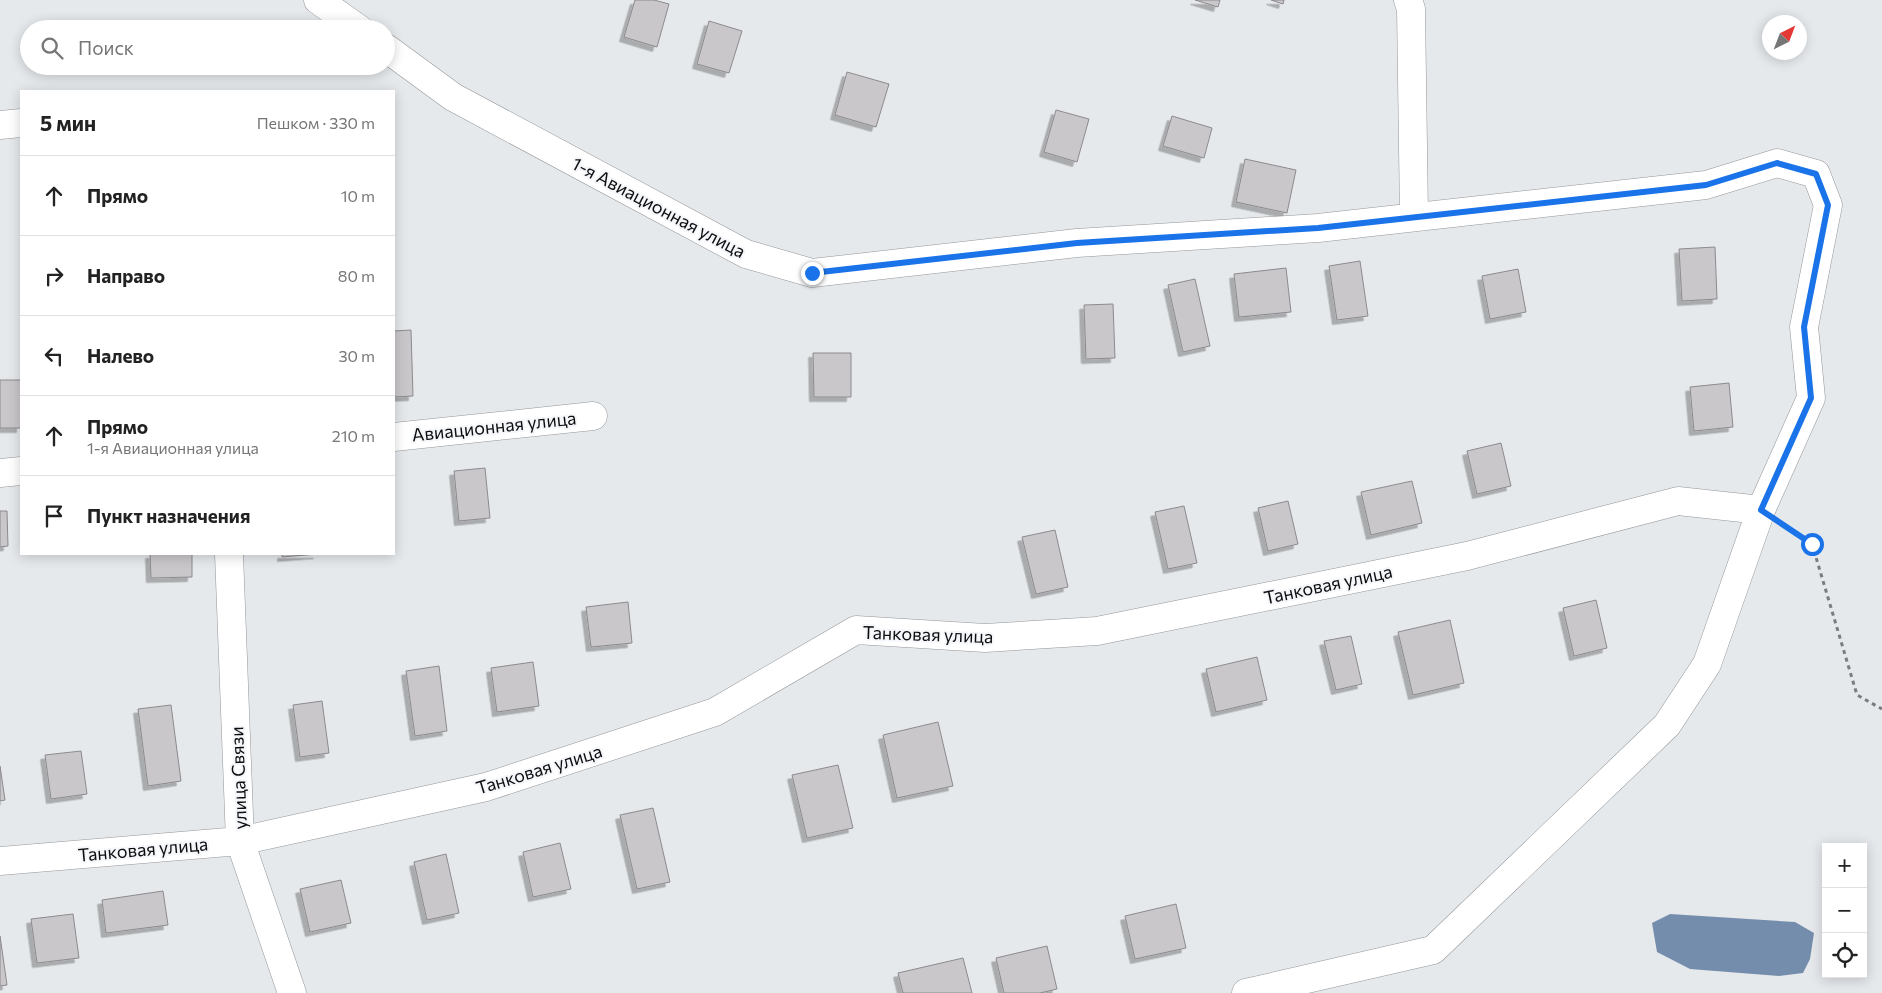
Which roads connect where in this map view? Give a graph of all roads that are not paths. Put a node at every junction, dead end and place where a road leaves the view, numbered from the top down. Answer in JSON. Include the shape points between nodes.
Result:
{"nodes":[{"id":1,"x":318,"y":0,"type":"edge"},
{"id":2,"x":1408,"y":0,"type":"edge"},
{"id":3,"x":346,"y":20,"type":"edge"},
{"id":4,"x":395,"y":55,"type":"edge"},
{"id":5,"x":20,"y":123,"type":"edge"},
{"id":6,"x":0,"y":125,"type":"edge"},
{"id":7,"x":1414,"y":217,"type":"junction"},
{"id":8,"x":594,"y":416,"type":"dead end"},
{"id":9,"x":395,"y":437,"type":"edge"},
{"id":10,"x":20,"y":471,"type":"edge"},
{"id":11,"x":0,"y":473,"type":"edge"},
{"id":12,"x":1761,"y":510,"type":"junction"},
{"id":13,"x":229,"y":555,"type":"edge"},
{"id":14,"x":240,"y":841,"type":"junction"},
{"id":15,"x":0,"y":861,"type":"edge"},
{"id":16,"x":292,"y":993,"type":"edge"},
{"id":17,"x":1246,"y":993,"type":"edge"}],
"edges":[{"from":1,"to":3,"type":"street"},
{"from":2,"to":7,"type":"street"},
{"from":4,"to":7,"type":"street","name":"1-я Авиационная улица","via":[[452,97],[746,254],[812,273],[1077,243],[1318,228]]},
{"from":5,"to":6,"type":"street"},
{"from":7,"to":12,"type":"street","name":"1-я Авиационная улица","via":[[1706,185],[1777,163],[1816,174],[1828,205],[1804,327],[1811,398]]},
{"from":8,"to":9,"type":"street","name":"Авиационная улица"},
{"from":10,"to":11,"type":"street"},
{"from":12,"to":14,"type":"street","name":"Танковая улица","via":[[1678,501],[1467,556],[1097,632],[985,638],[856,630],[715,712],[486,788]]},
{"from":12,"to":17,"type":"street","via":[[1707,664],[1667,725],[1433,950]]},
{"from":13,"to":14,"type":"street","name":"улица Связи"},
{"from":14,"to":15,"type":"street","name":"Танковая улица"},
{"from":14,"to":16,"type":"street","name":"улица Связи"}]}
